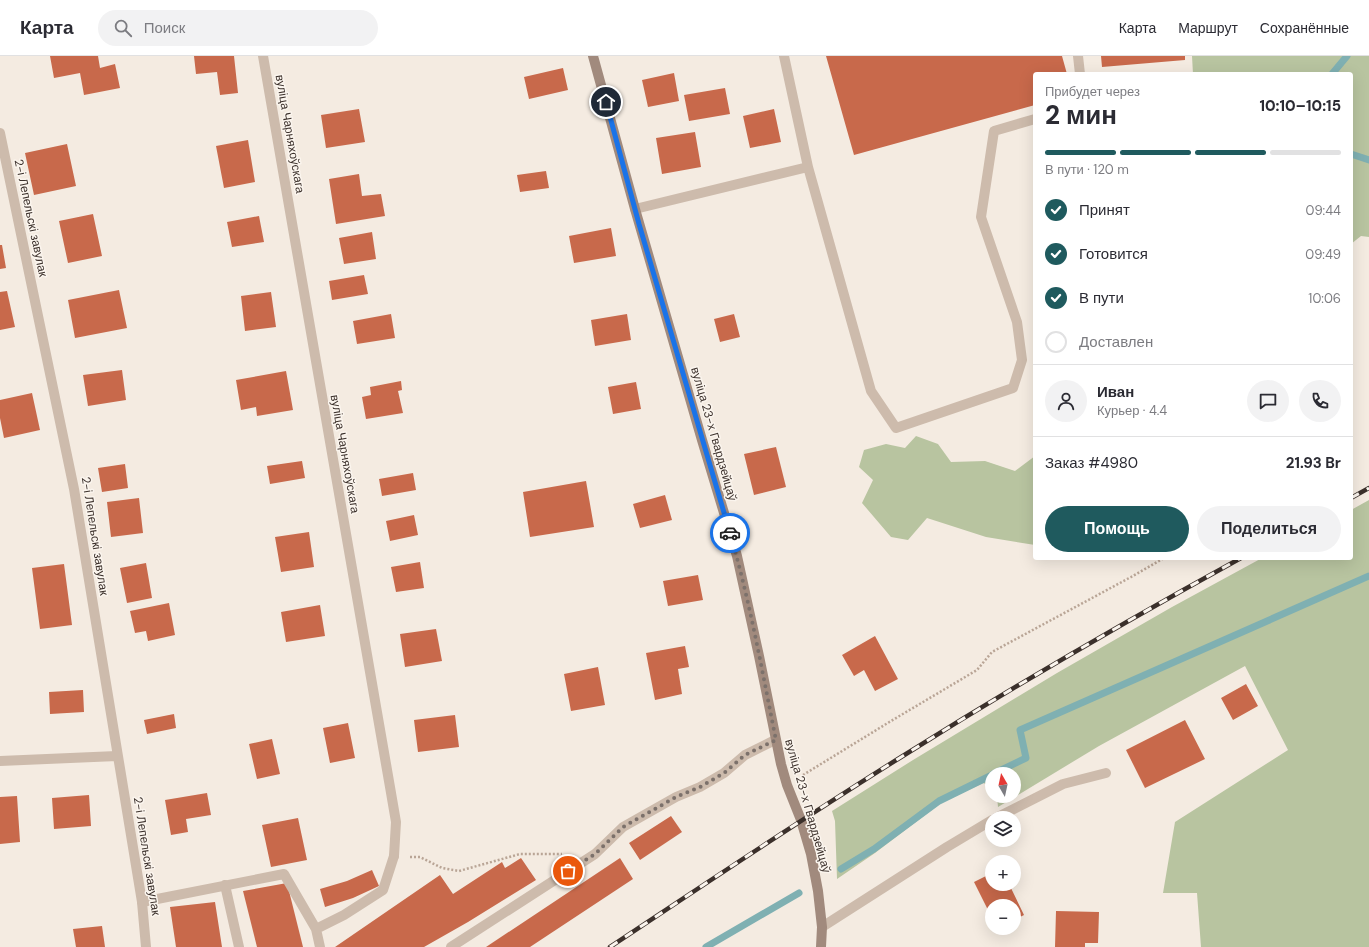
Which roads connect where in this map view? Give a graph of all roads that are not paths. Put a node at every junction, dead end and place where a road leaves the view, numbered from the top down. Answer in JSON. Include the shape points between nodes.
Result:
{"nodes":[{"id":1,"x":263,"y":56,"type":"edge"},
{"id":2,"x":593,"y":56,"type":"edge"},
{"id":3,"x":784,"y":56,"type":"edge"},
{"id":4,"x":1078,"y":56,"type":"edge"},
{"id":5,"x":1080,"y":72,"type":"edge"},
{"id":6,"x":1033,"y":120,"type":"edge"},
{"id":7,"x":0,"y":133,"type":"edge"},
{"id":8,"x":808,"y":167,"type":"junction"},
{"id":9,"x":635,"y":210,"type":"junction"},
{"id":10,"x":776,"y":740,"type":"junction"},
{"id":11,"x":117,"y":756,"type":"junction"},
{"id":12,"x":0,"y":761,"type":"edge"},
{"id":13,"x":1106,"y":773,"type":"dead end"},
{"id":14,"x":1010,"y":811,"type":"edge"},
{"id":15,"x":985,"y":824,"type":"edge"},
{"id":16,"x":225,"y":885,"type":"junction"},
{"id":17,"x":142,"y":902,"type":"junction"},
{"id":18,"x":822,"y":927,"type":"junction"},
{"id":19,"x":316,"y":929,"type":"junction"},
{"id":20,"x":146,"y":947,"type":"edge"},
{"id":21,"x":239,"y":947,"type":"edge"},
{"id":22,"x":320,"y":947,"type":"edge"},
{"id":23,"x":451,"y":947,"type":"edge"},
{"id":24,"x":821,"y":947,"type":"edge"}],
"edges":[{"from":1,"to":19,"type":"street","name":"вуліца Чарняхоўскага","via":[[396,822],[394,856],[383,890]]},
{"from":2,"to":9,"type":"street","name":"вуліца 23-х Гвардзейцаў"},
{"from":3,"to":8,"type":"street"},
{"from":4,"to":5,"type":"street"},
{"from":6,"to":8,"type":"street","via":[[994,131],[980,217],[1017,322],[1022,360],[1013,388],[896,428],[871,391]]},
{"from":7,"to":11,"type":"street","name":"2-і Лепельскі завулак","via":[[74,489]]},
{"from":8,"to":9,"type":"street"},
{"from":9,"to":10,"type":"street","name":"вуліца 23-х Гвардзейцаў","via":[[737,556]]},
{"from":10,"to":18,"type":"street","name":"вуліца 23-х Гвардзейцаў","via":[[787,785],[811,854]]},
{"from":10,"to":23,"type":"street","via":[[745,755],[724,773],[700,787],[676,797],[623,827],[595,854]]},
{"from":11,"to":12,"type":"street"},
{"from":11,"to":17,"type":"street","name":"2-і Лепельскі завулак"},
{"from":13,"to":14,"type":"street","via":[[1063,784]]},
{"from":15,"to":18,"type":"street"},
{"from":16,"to":17,"type":"street"},
{"from":16,"to":19,"type":"street","via":[[284,874]]},
{"from":16,"to":21,"type":"street"},
{"from":17,"to":20,"type":"street","name":"2-і Лепельскі завулак"},
{"from":18,"to":24,"type":"street","name":"вуліца 23-х Гвардзейцаў"},
{"from":19,"to":22,"type":"street"}]}
